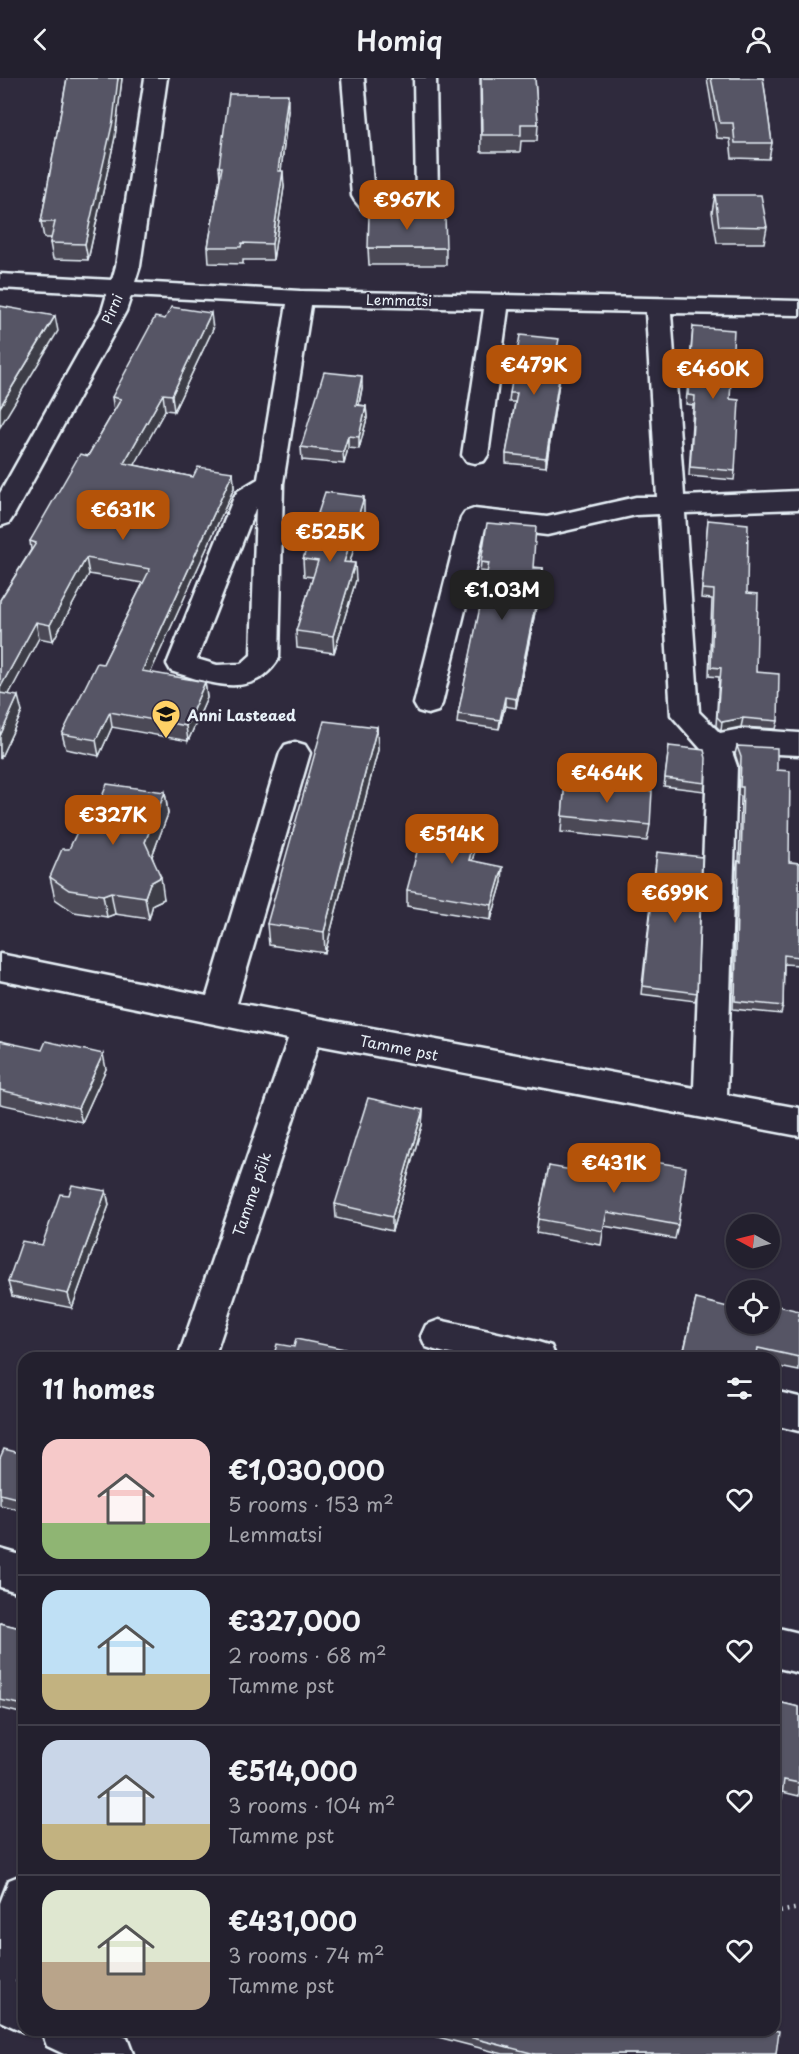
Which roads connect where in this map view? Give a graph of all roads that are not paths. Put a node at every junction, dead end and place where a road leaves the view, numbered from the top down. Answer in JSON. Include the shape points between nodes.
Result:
{"nodes":[{"id":1,"x":156,"y":78,"type":"edge"},
{"id":2,"x":353,"y":78,"type":"edge"},
{"id":3,"x":425,"y":78,"type":"edge"},
{"id":4,"x":0,"y":281,"type":"edge"},
{"id":5,"x":121,"y":288,"type":"junction"},
{"id":6,"x":300,"y":298,"type":"junction"},
{"id":7,"x":497,"y":302,"type":"junction"},
{"id":8,"x":658,"y":305,"type":"junction"},
{"id":9,"x":799,"y":308,"type":"edge"},
{"id":10,"x":475,"y":455,"type":"dead end"},
{"id":11,"x":270,"y":483,"type":"junction"},
{"id":12,"x":799,"y":500,"type":"edge"},
{"id":13,"x":672,"y":504,"type":"junction"},
{"id":14,"x":0,"y":517,"type":"edge"},
{"id":15,"x":428,"y":704,"type":"dead end"},
{"id":16,"x":714,"y":744,"type":"junction"},
{"id":17,"x":799,"y":744,"type":"edge"},
{"id":18,"x":295,"y":753,"type":"dead end"},
{"id":19,"x":0,"y":968,"type":"edge"},
{"id":20,"x":218,"y":1012,"type":"junction"},
{"id":21,"x":307,"y":1030,"type":"junction"},
{"id":22,"x":710,"y":1105,"type":"junction"},
{"id":23,"x":799,"y":1122,"type":"edge"},
{"id":24,"x":439,"y":1336,"type":"dead end"},
{"id":25,"x":198,"y":1352,"type":"edge"},
{"id":26,"x":511,"y":1352,"type":"edge"},
{"id":27,"x":780,"y":1409,"type":"edge"},
{"id":28,"x":799,"y":1414,"type":"edge"},
{"id":29,"x":0,"y":1569,"type":"edge"},
{"id":30,"x":18,"y":1574,"type":"edge"},
{"id":31,"x":780,"y":1648,"type":"edge"},
{"id":32,"x":799,"y":1653,"type":"edge"},
{"id":33,"x":18,"y":1913,"type":"edge"},
{"id":34,"x":0,"y":1967,"type":"edge"},
{"id":35,"x":0,"y":1998,"type":"edge"},
{"id":36,"x":18,"y":2007,"type":"edge"},
{"id":37,"x":75,"y":2036,"type":"edge"},
{"id":38,"x":111,"y":2054,"type":"edge"}],
"edges":[{"from":1,"to":5,"type":"street","name":"Pirni","via":[[128,266]]},
{"from":2,"to":3,"type":"street","via":[[363,196],[374,207],[396,210],[416,207],[427,197]]},
{"from":4,"to":5,"type":"street","name":"Lemmatsi"},
{"from":5,"to":6,"type":"street","name":"Lemmatsi"},
{"from":5,"to":14,"type":"street","name":"Pirni","via":[[114,310]]},
{"from":6,"to":7,"type":"street","name":"Lemmatsi"},
{"from":6,"to":11,"type":"street"},
{"from":7,"to":8,"type":"street","name":"Lemmatsi"},
{"from":7,"to":10,"type":"street"},
{"from":8,"to":9,"type":"street","name":"Lemmatsi"},
{"from":8,"to":13,"type":"street"},
{"from":11,"to":11,"type":"street","via":[[264,658],[248,674],[217,675],[181,664],[247,497]]},
{"from":12,"to":13,"type":"street"},
{"from":13,"to":15,"type":"street","via":[[636,506],[547,526],[474,518]]},
{"from":13,"to":16,"type":"street","via":[[685,715]]},
{"from":16,"to":17,"type":"street","via":[[741,740]]},
{"from":16,"to":22,"type":"street","via":[[722,766]]},
{"from":18,"to":20,"type":"street"},
{"from":19,"to":20,"type":"street","name":"Tamme pst"},
{"from":20,"to":21,"type":"street","name":"Tamme pst"},
{"from":21,"to":22,"type":"street","name":"Tamme pst"},
{"from":21,"to":25,"type":"street","name":"Tamme põik"},
{"from":22,"to":23,"type":"street","name":"Tamme pst"},
{"from":24,"to":26,"type":"street"},
{"from":27,"to":28,"type":"street"},
{"from":29,"to":30,"type":"street"},
{"from":31,"to":32,"type":"street"},
{"from":33,"to":34,"type":"street"},
{"from":35,"to":36,"type":"street"},
{"from":37,"to":38,"type":"street"}]}
